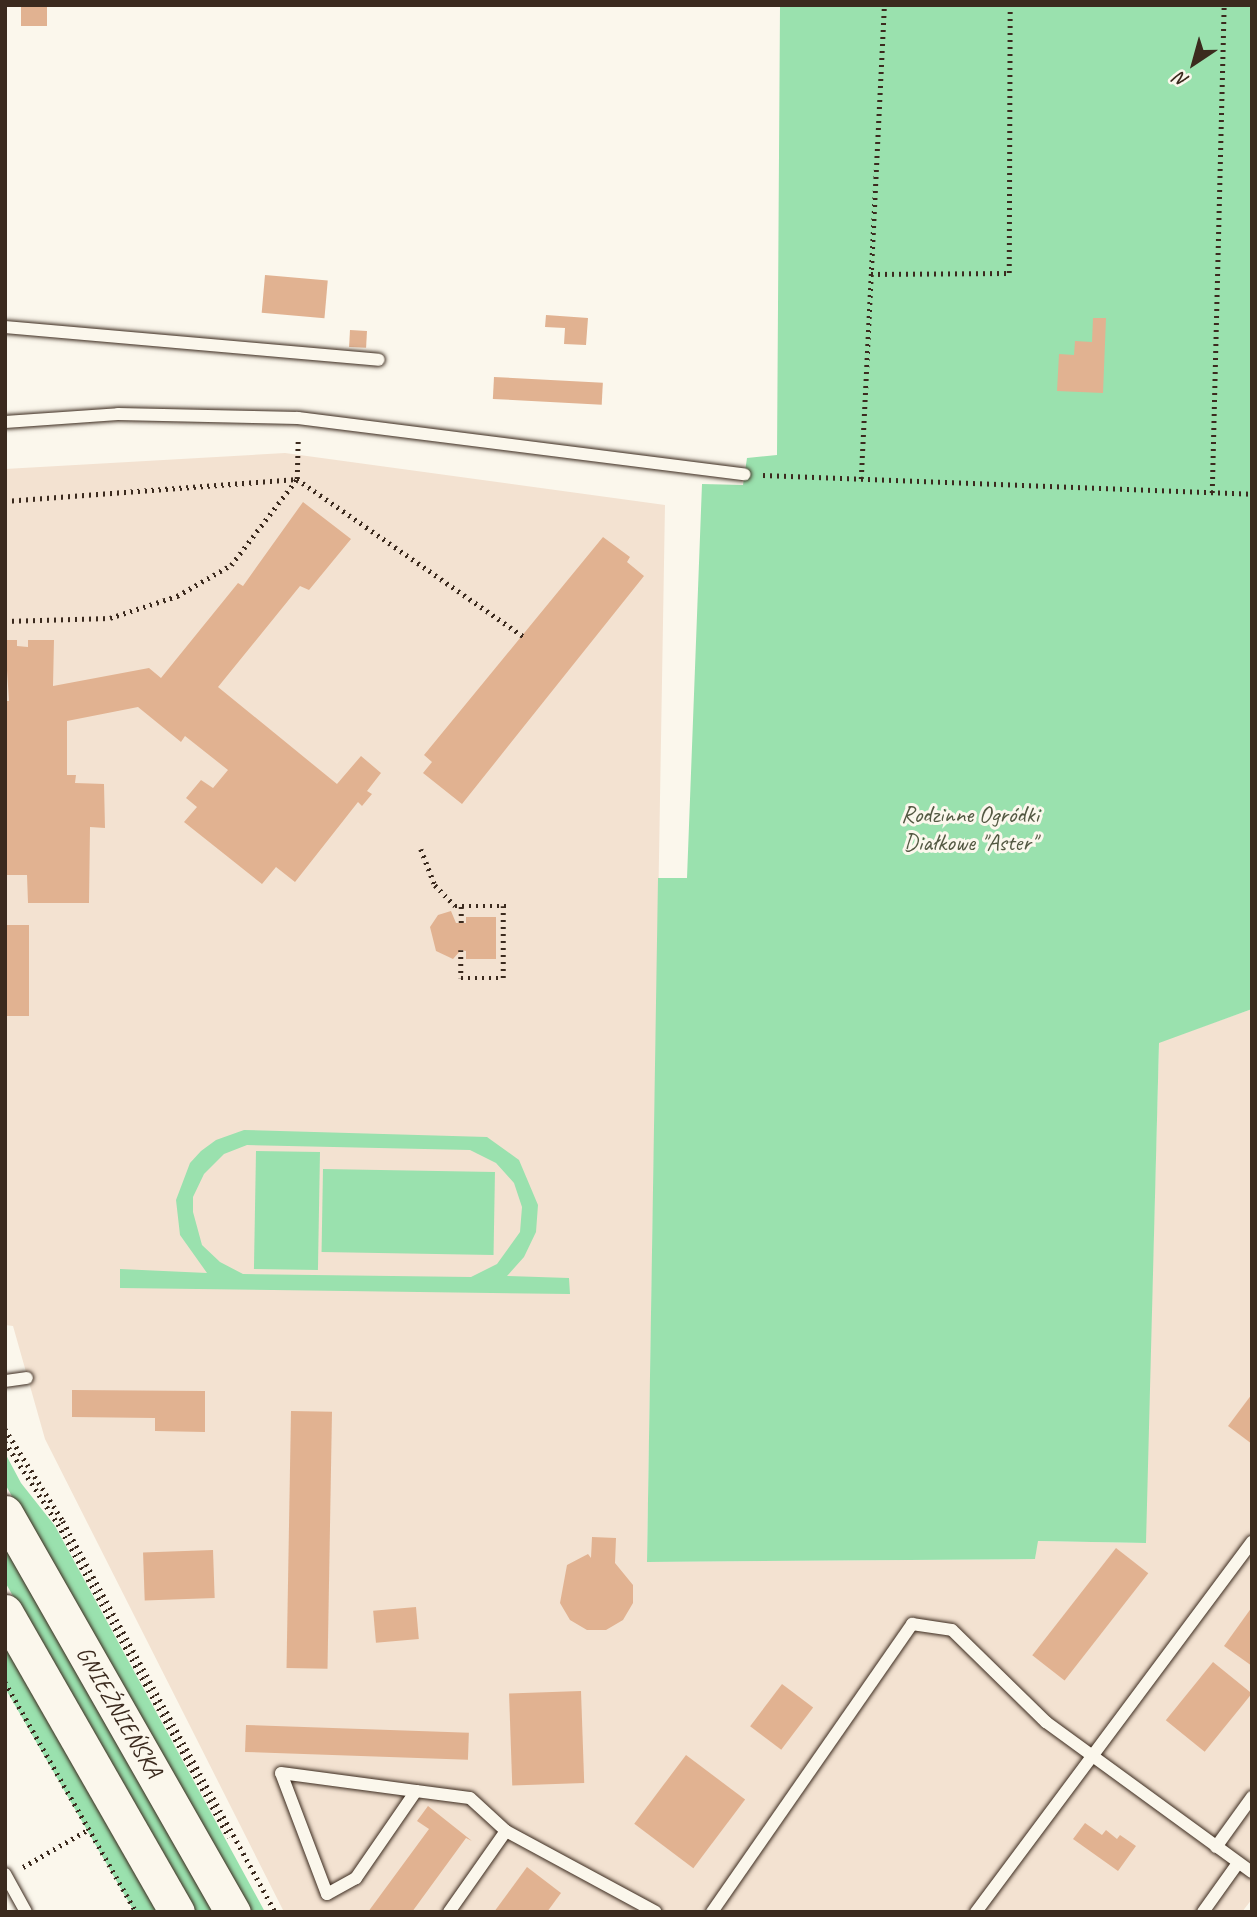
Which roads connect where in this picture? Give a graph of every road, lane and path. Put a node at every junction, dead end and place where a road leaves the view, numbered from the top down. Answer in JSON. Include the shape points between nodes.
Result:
{"nodes":[{"id":1,"x":884,"y":5,"type":"edge"},
{"id":2,"x":1010,"y":5,"type":"edge"},
{"id":3,"x":1224,"y":5,"type":"edge"},
{"id":4,"x":871,"y":274,"type":"junction"},
{"id":5,"x":5,"y":327,"type":"edge"},
{"id":6,"x":379,"y":359,"type":"dead end"},
{"id":7,"x":5,"y":422,"type":"edge"},
{"id":8,"x":298,"y":438,"type":"dead end"},
{"id":9,"x":744,"y":474,"type":"joint"},
{"id":10,"x":861,"y":478,"type":"junction"},
{"id":11,"x":297,"y":479,"type":"junction"},
{"id":12,"x":1212,"y":493,"type":"junction"},
{"id":13,"x":1252,"y":494,"type":"edge"},
{"id":14,"x":5,"y":501,"type":"edge"},
{"id":15,"x":5,"y":621,"type":"edge"},
{"id":16,"x":524,"y":636,"type":"dead end"},
{"id":17,"x":421,"y":849,"type":"dead end"},
{"id":18,"x":461,"y":906,"type":"junction"},
{"id":19,"x":503,"y":906,"type":"junction"},
{"id":20,"x":510,"y":906,"type":"dead end"},
{"id":21,"x":461,"y":923,"type":"dead end"},
{"id":22,"x":461,"y":950,"type":"dead end"},
{"id":23,"x":27,"y":1378,"type":"dead end"},
{"id":24,"x":5,"y":1381,"type":"edge"},
{"id":25,"x":5,"y":1429,"type":"edge"},
{"id":26,"x":5,"y":1442,"type":"edge"},
{"id":27,"x":5,"y":1513,"type":"edge"},
{"id":28,"x":1252,"y":1542,"type":"edge"},
{"id":29,"x":5,"y":1612,"type":"edge"},
{"id":30,"x":5,"y":1682,"type":"edge"},
{"id":31,"x":1094,"y":1757,"type":"junction"},
{"id":32,"x":416,"y":1791,"type":"junction"},
{"id":33,"x":1252,"y":1797,"type":"edge"},
{"id":34,"x":89,"y":1829,"type":"junction"},
{"id":35,"x":506,"y":1831,"type":"junction"},
{"id":36,"x":1216,"y":1847,"type":"junction"},
{"id":37,"x":1238,"y":1863,"type":"junction"},
{"id":38,"x":1252,"y":1872,"type":"edge"},
{"id":39,"x":6,"y":1875,"type":"edge"},
{"id":40,"x":26,"y":1912,"type":"edge"},
{"id":41,"x":136,"y":1912,"type":"edge"},
{"id":42,"x":177,"y":1912,"type":"edge"},
{"id":43,"x":233,"y":1912,"type":"edge"},
{"id":44,"x":268,"y":1912,"type":"edge"},
{"id":45,"x":275,"y":1912,"type":"edge"},
{"id":46,"x":449,"y":1912,"type":"edge"},
{"id":47,"x":656,"y":1912,"type":"edge"},
{"id":48,"x":712,"y":1912,"type":"edge"},
{"id":49,"x":976,"y":1912,"type":"edge"},
{"id":50,"x":1203,"y":1912,"type":"edge"}],
"edges":[{"from":1,"to":4,"type":"path"},
{"from":2,"to":4,"type":"path","via":[[1009,274]]},
{"from":3,"to":12,"type":"path"},
{"from":4,"to":10,"type":"path"},
{"from":5,"to":6,"type":"lane"},
{"from":7,"to":9,"type":"lane","via":[[118,414],[298,418]]},
{"from":8,"to":11,"type":"path"},
{"from":9,"to":10,"type":"path"},
{"from":10,"to":12,"type":"path"},
{"from":11,"to":14,"type":"path"},
{"from":11,"to":15,"type":"path","via":[[231,565],[177,596],[110,618]]},
{"from":11,"to":16,"type":"path"},
{"from":12,"to":13,"type":"path"},
{"from":17,"to":18,"type":"path","via":[[435,885],[454,906]]},
{"from":18,"to":19,"type":"path"},
{"from":18,"to":21,"type":"path"},
{"from":19,"to":20,"type":"path"},
{"from":19,"to":22,"type":"path","via":[[503,978],[461,978]]},
{"from":23,"to":24,"type":"lane"},
{"from":25,"to":45,"type":"path","via":[[63,1521]]},
{"from":26,"to":44,"type":"path","via":[[58,1524]]},
{"from":27,"to":43,"type":"street","name":"GNIEŹNIEŃSKA"},
{"from":28,"to":31,"type":"lane"},
{"from":29,"to":42,"type":"street","name":"GNIEŹNIEŃSKA"},
{"from":30,"to":34,"type":"path"},
{"from":31,"to":36,"type":"lane"},
{"from":31,"to":48,"type":"lane","via":[[1046,1722],[952,1630],[912,1624]]},
{"from":31,"to":49,"type":"lane"},
{"from":32,"to":32,"type":"lane","via":[[335,1780],[281,1773],[327,1894],[356,1878]]},
{"from":32,"to":35,"type":"lane","via":[[470,1798]]},
{"from":33,"to":36,"type":"lane"},
{"from":34,"to":39,"type":"path"},
{"from":34,"to":41,"type":"path"},
{"from":35,"to":46,"type":"lane"},
{"from":35,"to":47,"type":"lane"},
{"from":36,"to":37,"type":"lane"},
{"from":37,"to":38,"type":"lane"},
{"from":37,"to":50,"type":"lane"},
{"from":39,"to":40,"type":"lane"}]}
